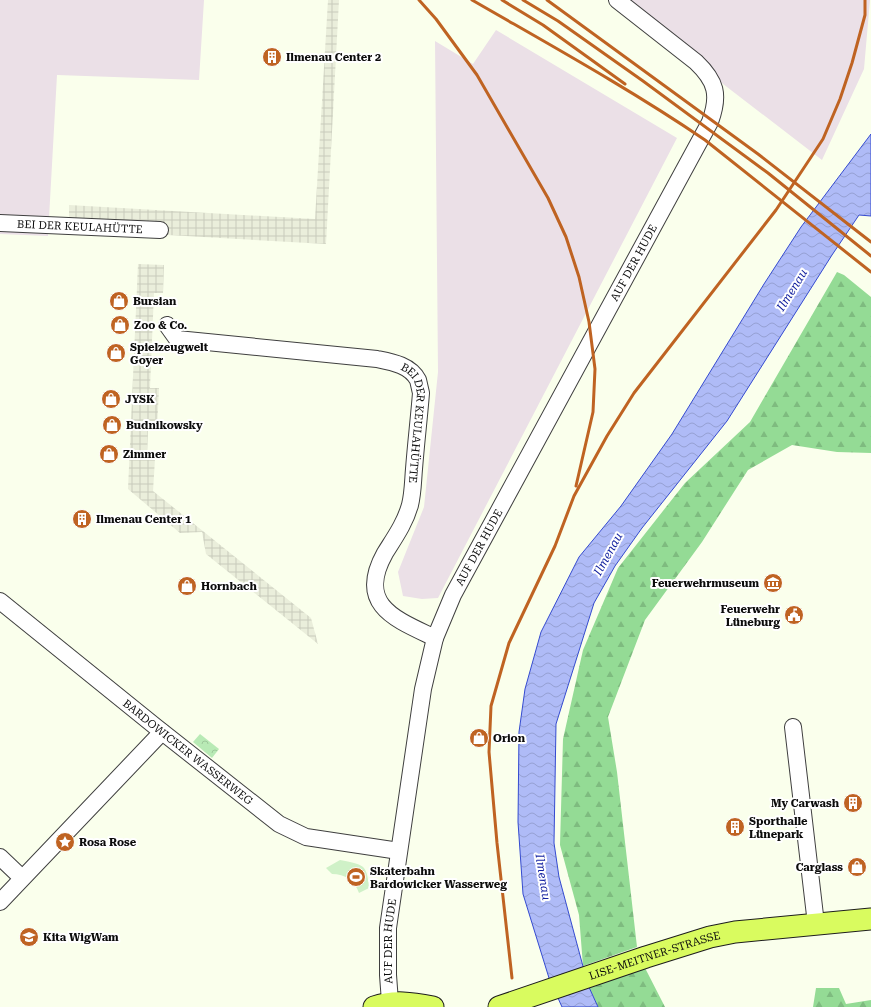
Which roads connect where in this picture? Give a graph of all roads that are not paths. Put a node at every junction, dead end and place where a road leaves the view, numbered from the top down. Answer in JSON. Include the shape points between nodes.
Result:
{"nodes":[{"id":1,"x":617,"y":0,"type":"edge"},
{"id":2,"x":0,"y":223,"type":"edge"},
{"id":3,"x":160,"y":230,"type":"dead end"},
{"id":4,"x":167,"y":325,"type":"dead end"},
{"id":5,"x":0,"y":601,"type":"edge"},
{"id":6,"x":435,"y":638,"type":"junction"},
{"id":7,"x":793,"y":727,"type":"dead end"},
{"id":8,"x":162,"y":732,"type":"junction"},
{"id":9,"x":399,"y":851,"type":"junction"},
{"id":10,"x":0,"y":857,"type":"edge"},
{"id":11,"x":22,"y":878,"type":"junction"},
{"id":12,"x":0,"y":902,"type":"edge"},
{"id":13,"x":871,"y":918,"type":"edge"},
{"id":14,"x":816,"y":924,"type":"junction"},
{"id":15,"x":382,"y":1005,"type":"edge"},
{"id":16,"x":433,"y":1007,"type":"edge"},
{"id":17,"x":498,"y":1007,"type":"edge"}],
"edges":[{"from":1,"to":6,"type":"street","name":"AUF DER HUDE","via":[[707,73],[715,94],[714,111],[457,588]]},
{"from":2,"to":3,"type":"street","name":"BEI DER KEULAHÜTTE"},
{"from":4,"to":6,"type":"street","name":"BEI DER KEULAHÜTTE","via":[[177,339],[377,359],[401,364],[418,380],[421,393],[411,501],[404,524],[379,566],[375,589],[379,601],[390,614]]},
{"from":5,"to":8,"type":"street","name":"BARDOWICKER WASSERWEG"},
{"from":6,"to":9,"type":"street","name":"AUF DER HUDE","via":[[423,689]]},
{"from":7,"to":14,"type":"street"},
{"from":8,"to":9,"type":"street","name":"BARDOWICKER WASSERWEG","via":[[256,807],[290,830],[306,837]]},
{"from":8,"to":11,"type":"street"},
{"from":9,"to":15,"type":"street","name":"AUF DER HUDE","via":[[388,928],[388,975]]},
{"from":10,"to":11,"type":"street"},
{"from":11,"to":12,"type":"street"},
{"from":13,"to":14,"type":"main road","name":"LISE-MEITNER-STRASSE"},
{"from":14,"to":17,"type":"main road","name":"LISE-MEITNER-STRASSE","via":[[735,932],[680,946]]},
{"from":15,"to":16,"type":"main road","name":"AUF DER HUDE","via":[[412,1004]]}]}
